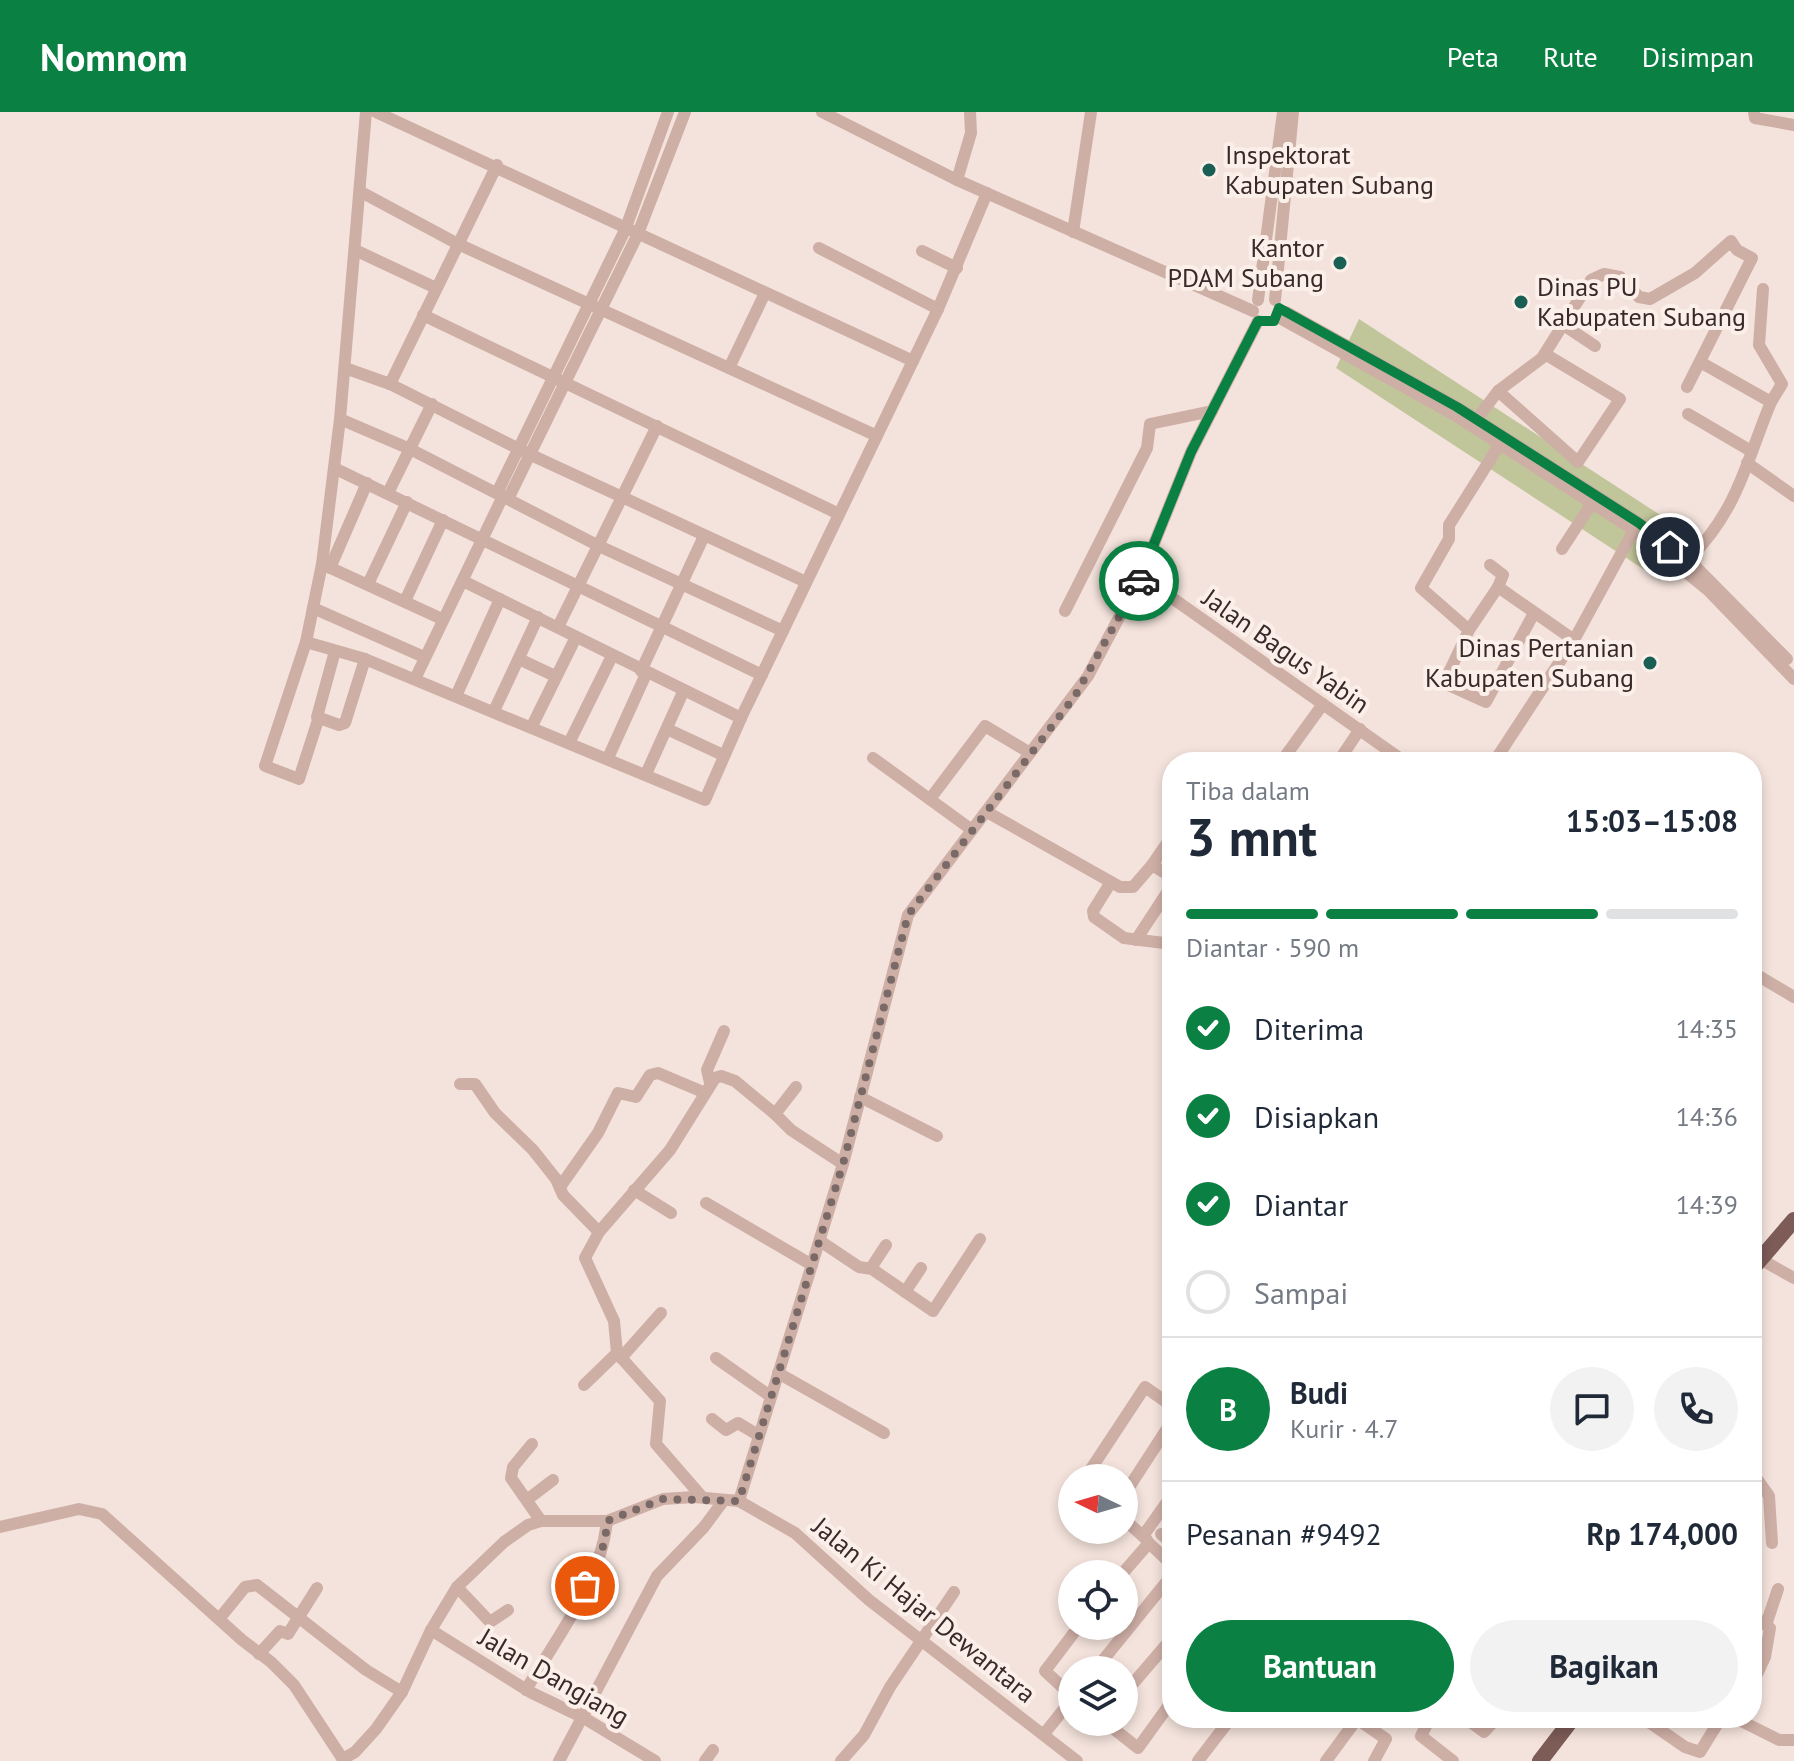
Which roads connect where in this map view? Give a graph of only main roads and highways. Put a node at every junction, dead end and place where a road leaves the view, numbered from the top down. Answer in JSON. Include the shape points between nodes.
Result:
{"nodes":[{"id":1,"x":1794,"y":1220,"type":"edge"},
{"id":2,"x":1762,"y":1257,"type":"edge"},
{"id":3,"x":1562,"y":1728,"type":"edge"},
{"id":4,"x":1540,"y":1761,"type":"edge"}],
"edges":[{"from":1,"to":2,"type":"main road"},
{"from":3,"to":4,"type":"main road"}]}
